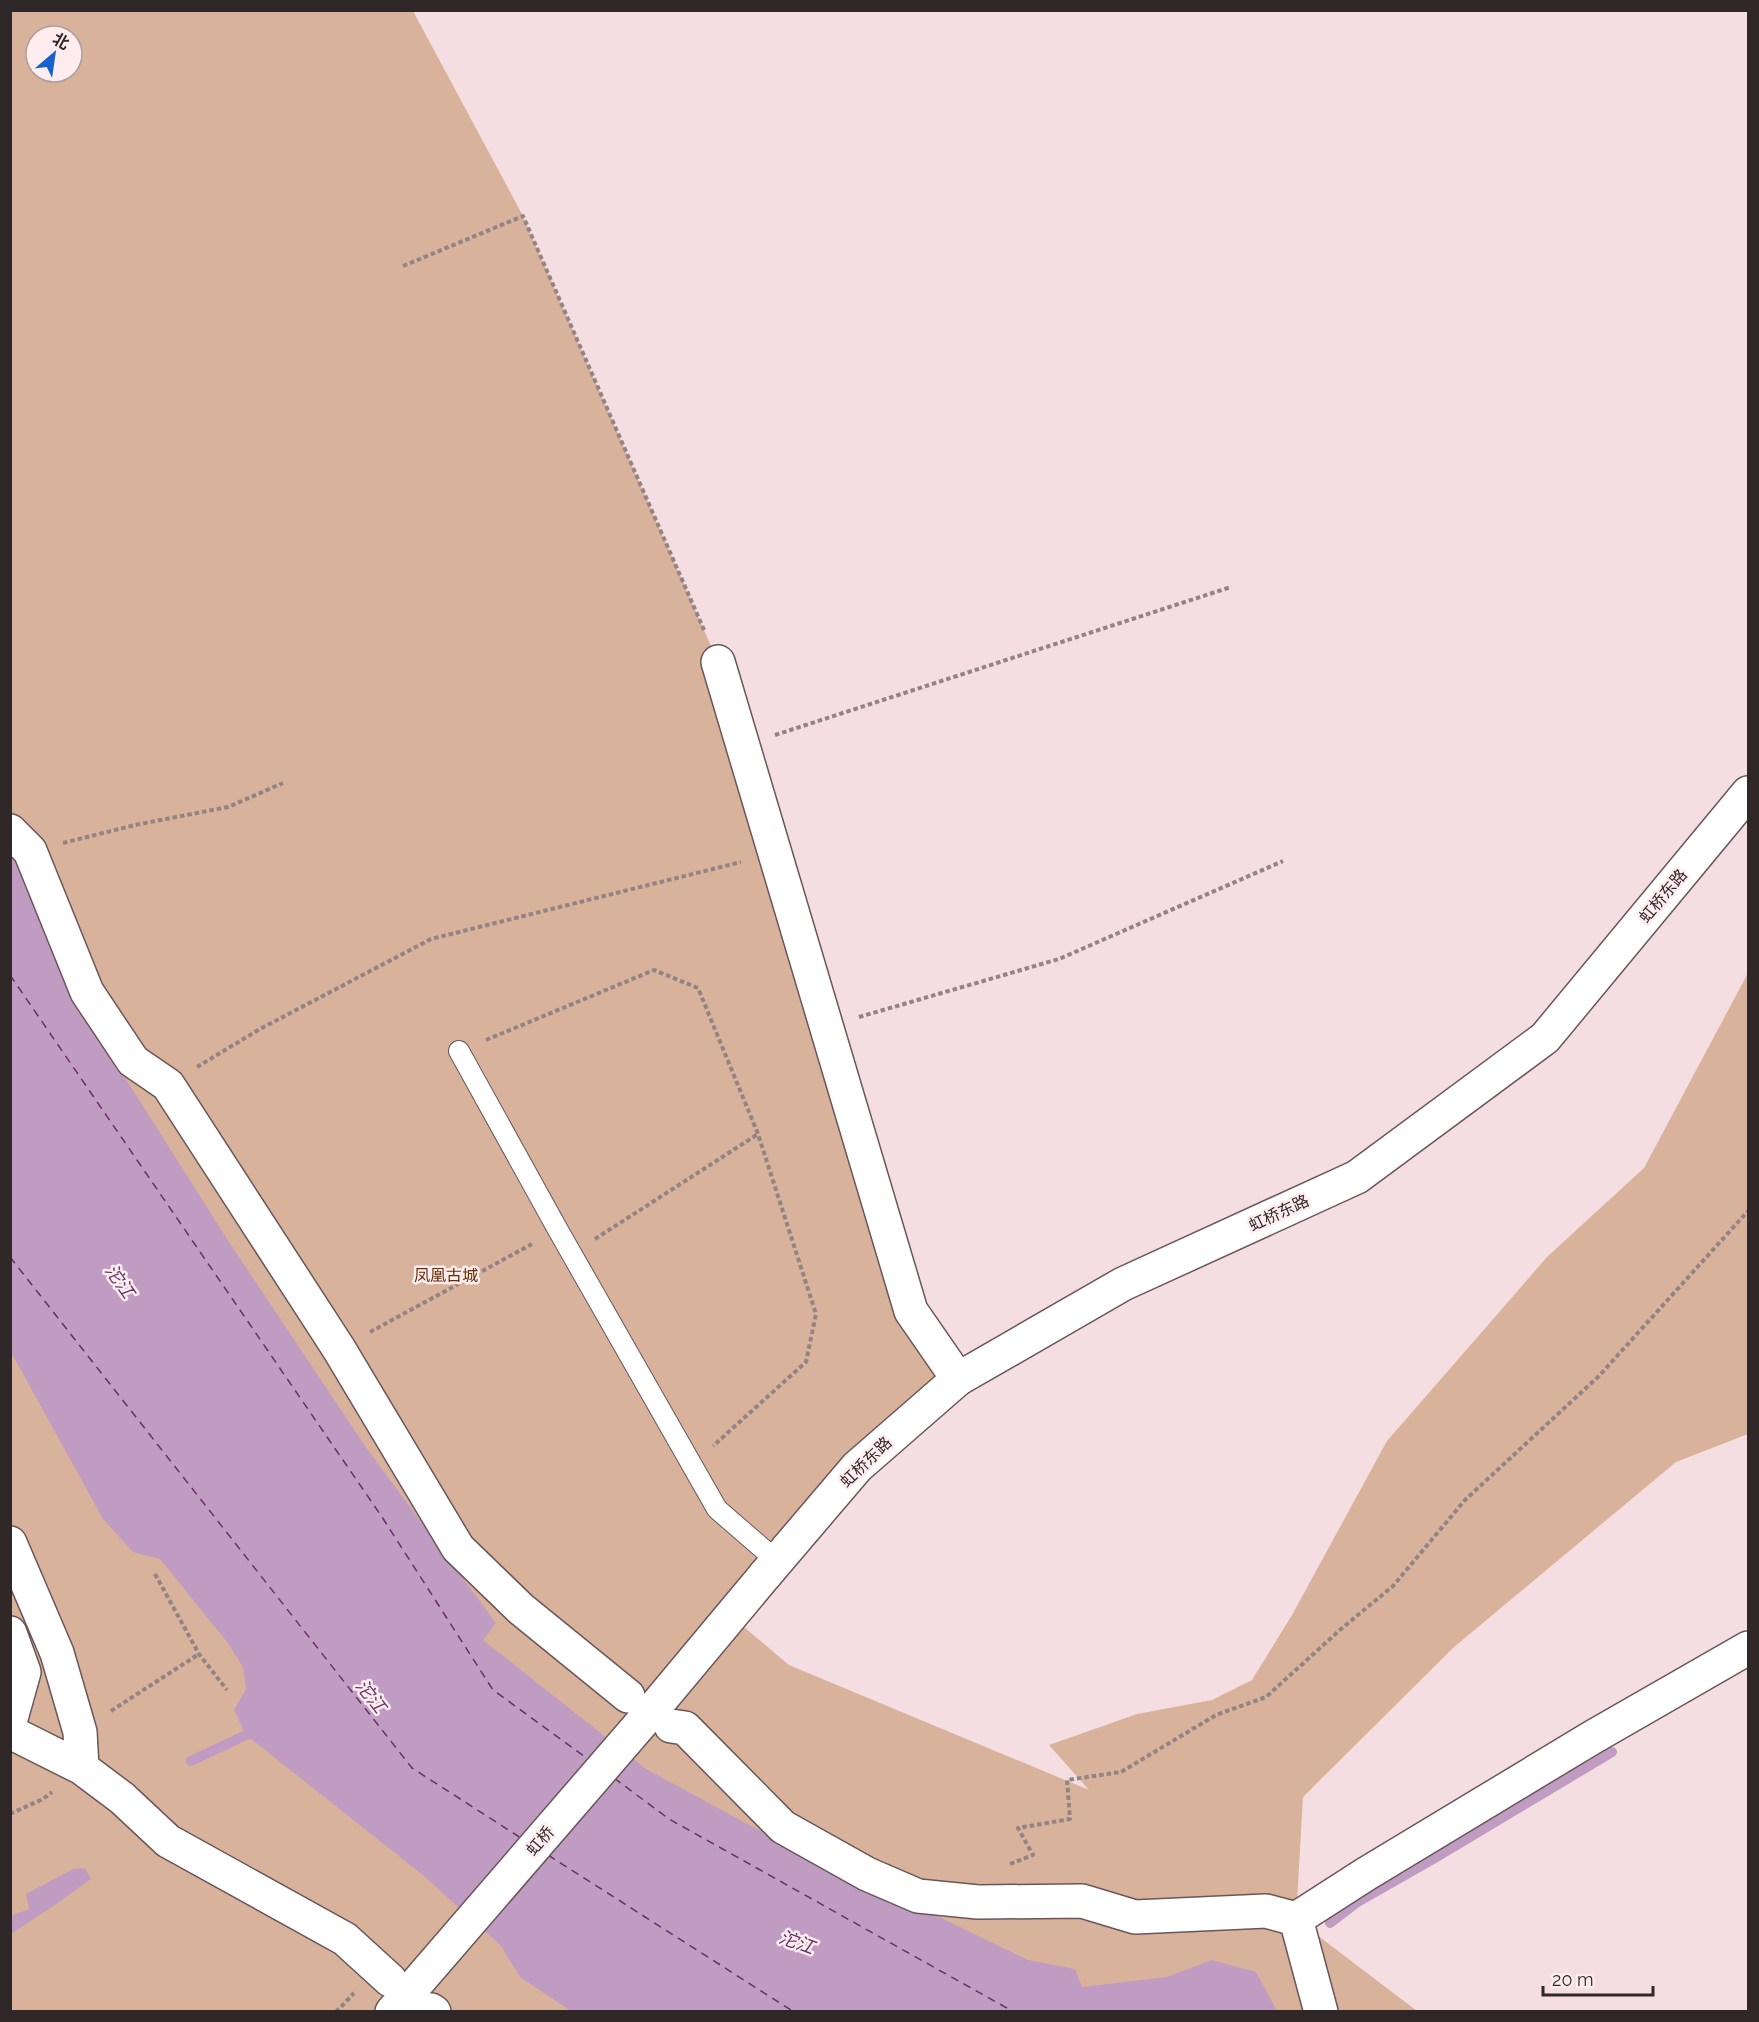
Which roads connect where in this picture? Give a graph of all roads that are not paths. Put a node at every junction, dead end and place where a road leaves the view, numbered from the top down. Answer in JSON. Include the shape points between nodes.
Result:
{"nodes":[{"id":1,"x":718,"y":662,"type":"road end"},
{"id":2,"x":1749,"y":793,"type":"edge"},
{"id":3,"x":20,"y":841,"type":"edge"},
{"id":4,"x":459,"y":1051,"type":"road end"},
{"id":5,"x":958,"y":1380,"type":"junction"},
{"id":6,"x":10,"y":1543,"type":"edge"},
{"id":7,"x":771,"y":1568,"type":"junction"},
{"id":8,"x":10,"y":1633,"type":"edge"},
{"id":9,"x":1749,"y":1648,"type":"edge"},
{"id":10,"x":648,"y":1714,"type":"junction"},
{"id":11,"x":10,"y":1722,"type":"edge"},
{"id":12,"x":10,"y":1732,"type":"edge"},
{"id":13,"x":82,"y":1768,"type":"junction"},
{"id":14,"x":1296,"y":1919,"type":"junction"},
{"id":15,"x":391,"y":1996,"type":"edge"},
{"id":16,"x":1321,"y":2012,"type":"edge"}],
"edges":[{"from":1,"to":5,"type":"street","via":[[911,1311]]},
{"from":2,"to":5,"type":"street","name":"虹桥东路","via":[[1545,1038],[1357,1177],[1123,1284]]},
{"from":3,"to":10,"type":"street","via":[[87,992],[133,1061],[168,1085],[339,1348],[458,1548],[521,1609]]},
{"from":4,"to":7,"type":"lane","via":[[717,1509]]},
{"from":5,"to":7,"type":"street","name":"虹桥东路","via":[[857,1467]]},
{"from":6,"to":13,"type":"street","via":[[57,1653],[80,1732]]},
{"from":7,"to":10,"type":"street","name":"虹桥东路"},
{"from":8,"to":11,"type":"street","via":[[24,1672]]},
{"from":9,"to":14,"type":"street","via":[[1574,1748]]},
{"from":10,"to":14,"type":"street","via":[[685,1728],[783,1827],[867,1874],[918,1896],[978,1902],[1082,1901],[1135,1917],[1266,1911]]},
{"from":10,"to":15,"type":"street","name":"虹桥","via":[[437,1961]]},
{"from":12,"to":13,"type":"street"},
{"from":13,"to":15,"type":"street","via":[[122,1798],[168,1841],[345,1940]]},
{"from":14,"to":16,"type":"street"}]}
